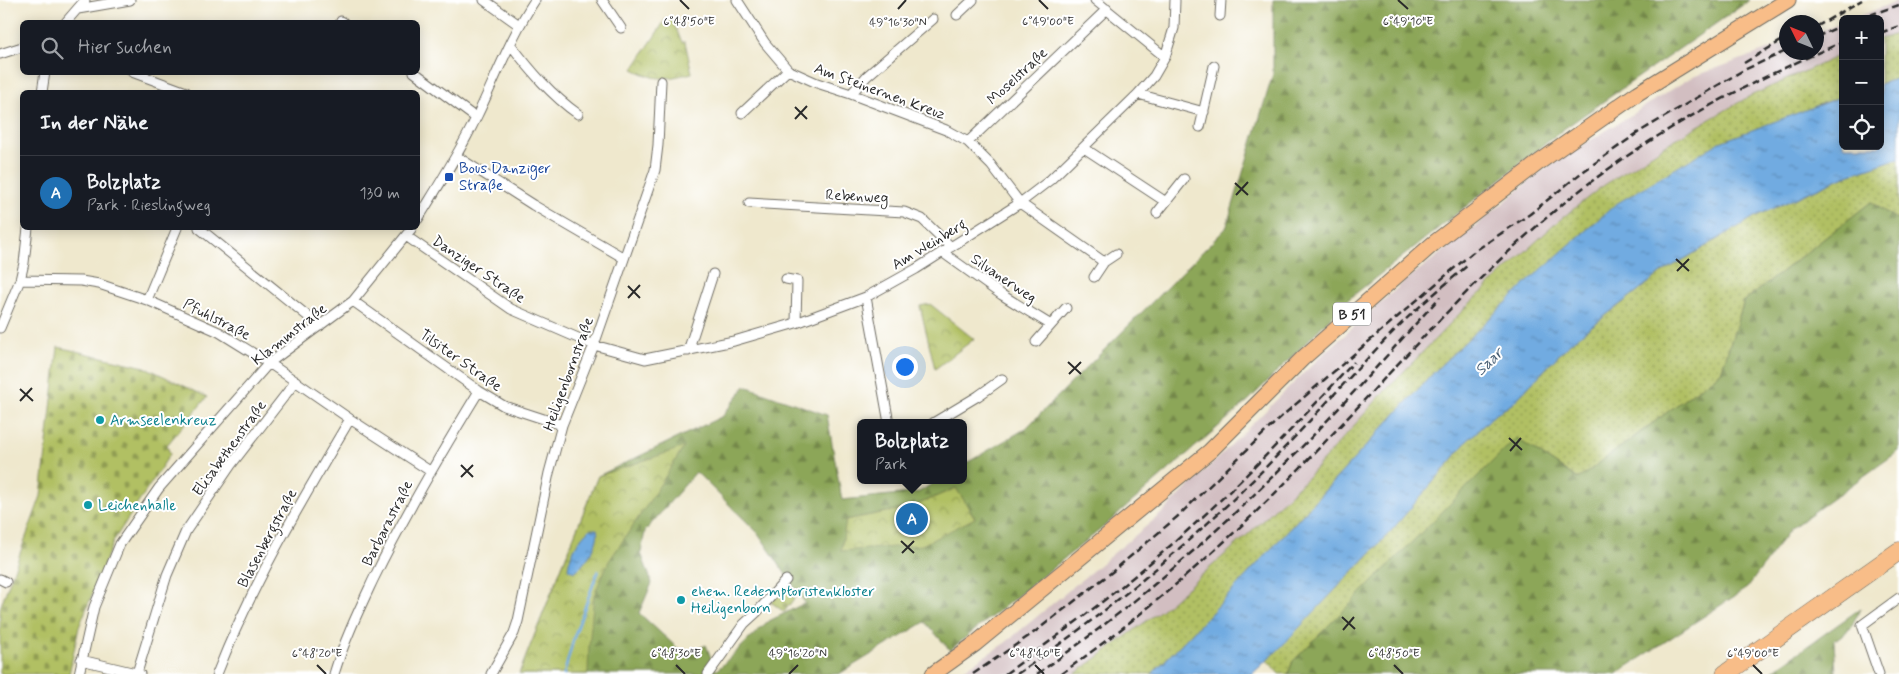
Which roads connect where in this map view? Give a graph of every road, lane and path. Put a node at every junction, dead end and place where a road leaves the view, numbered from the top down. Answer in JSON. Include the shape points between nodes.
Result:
{"nodes":[{"id":1,"x":84,"y":0,"type":"edge"},
{"id":2,"x":130,"y":0,"type":"edge"},
{"id":3,"x":484,"y":0,"type":"edge"},
{"id":4,"x":535,"y":0,"type":"edge"},
{"id":5,"x":602,"y":0,"type":"edge"},
{"id":6,"x":737,"y":0,"type":"edge"},
{"id":7,"x":973,"y":0,"type":"edge"},
{"id":8,"x":1095,"y":0,"type":"edge"},
{"id":9,"x":1175,"y":0,"type":"edge"},
{"id":10,"x":1221,"y":0,"type":"edge"},
{"id":11,"x":1788,"y":0,"type":"edge"},
{"id":12,"x":78,"y":9,"type":"junction"},
{"id":13,"x":1107,"y":9,"type":"junction"},
{"id":14,"x":957,"y":15,"type":"dead end"},
{"id":15,"x":1220,"y":16,"type":"dead end"},
{"id":16,"x":933,"y":19,"type":"dead end"},
{"id":17,"x":68,"y":20,"type":"edge"},
{"id":18,"x":519,"y":24,"type":"junction"},
{"id":19,"x":622,"y":28,"type":"dead end"},
{"id":20,"x":511,"y":45,"type":"junction"},
{"id":21,"x":20,"y":48,"type":"edge"},
{"id":22,"x":0,"y":54,"type":"edge"},
{"id":23,"x":1165,"y":57,"type":"junction"},
{"id":24,"x":1214,"y":66,"type":"dead end"},
{"id":25,"x":788,"y":70,"type":"junction"},
{"id":26,"x":45,"y":75,"type":"edge"},
{"id":27,"x":140,"y":75,"type":"edge"},
{"id":28,"x":418,"y":75,"type":"edge"},
{"id":29,"x":661,"y":81,"type":"dead end"},
{"id":30,"x":42,"y":90,"type":"edge"},
{"id":31,"x":181,"y":90,"type":"edge"},
{"id":32,"x":851,"y":94,"type":"junction"},
{"id":33,"x":1138,"y":94,"type":"junction"},
{"id":34,"x":1204,"y":112,"type":"junction"},
{"id":35,"x":578,"y":114,"type":"dead end"},
{"id":36,"x":742,"y":114,"type":"dead end"},
{"id":37,"x":476,"y":118,"type":"junction"},
{"id":38,"x":1200,"y":126,"type":"dead end"},
{"id":39,"x":968,"y":142,"type":"junction"},
{"id":40,"x":1084,"y":148,"type":"junction"},
{"id":41,"x":456,"y":156,"type":"junction"},
{"id":42,"x":1184,"y":178,"type":"dead end"},
{"id":43,"x":1166,"y":202,"type":"junction"},
{"id":44,"x":749,"y":203,"type":"dead end"},
{"id":45,"x":1020,"y":204,"type":"junction"},
{"id":46,"x":420,"y":210,"type":"edge"},
{"id":47,"x":1157,"y":213,"type":"dead end"},
{"id":48,"x":28,"y":230,"type":"edge"},
{"id":49,"x":176,"y":230,"type":"edge"},
{"id":50,"x":202,"y":230,"type":"edge"},
{"id":51,"x":410,"y":230,"type":"edge"},
{"id":52,"x":406,"y":236,"type":"junction"},
{"id":53,"x":951,"y":247,"type":"junction"},
{"id":54,"x":942,"y":252,"type":"junction"},
{"id":55,"x":1116,"y":254,"type":"dead end"},
{"id":56,"x":624,"y":258,"type":"junction"},
{"id":57,"x":1104,"y":262,"type":"junction"},
{"id":58,"x":713,"y":274,"type":"dead end"},
{"id":59,"x":1094,"y":277,"type":"dead end"},
{"id":60,"x":786,"y":279,"type":"dead end"},
{"id":61,"x":20,"y":280,"type":"junction"},
{"id":62,"x":866,"y":297,"type":"junction"},
{"id":63,"x":147,"y":300,"type":"junction"},
{"id":64,"x":353,"y":301,"type":"junction"},
{"id":65,"x":1066,"y":308,"type":"dead end"},
{"id":66,"x":796,"y":323,"type":"junction"},
{"id":67,"x":1051,"y":325,"type":"junction"},
{"id":68,"x":320,"y":326,"type":"junction"},
{"id":69,"x":0,"y":328,"type":"edge"},
{"id":70,"x":1036,"y":342,"type":"dead end"},
{"id":71,"x":594,"y":345,"type":"junction"},
{"id":72,"x":688,"y":351,"type":"junction"},
{"id":73,"x":269,"y":363,"type":"junction"},
{"id":74,"x":1002,"y":379,"type":"dead end"},
{"id":75,"x":296,"y":381,"type":"junction"},
{"id":76,"x":479,"y":391,"type":"junction"},
{"id":77,"x":350,"y":419,"type":"junction"},
{"id":78,"x":888,"y":419,"type":"edge"},
{"id":79,"x":940,"y":419,"type":"edge"},
{"id":80,"x":562,"y":425,"type":"junction"},
{"id":81,"x":430,"y":471,"type":"junction"},
{"id":82,"x":1899,"y":550,"type":"edge"},
{"id":83,"x":1899,"y":563,"type":"edge"},
{"id":84,"x":786,"y":580,"type":"dead end"},
{"id":85,"x":1899,"y":598,"type":"edge"},
{"id":86,"x":82,"y":660,"type":"junction"},
{"id":87,"x":939,"y":670,"type":"edge"},
{"id":88,"x":79,"y":674,"type":"edge"},
{"id":89,"x":139,"y":674,"type":"edge"},
{"id":90,"x":217,"y":674,"type":"edge"},
{"id":91,"x":334,"y":674,"type":"edge"},
{"id":92,"x":491,"y":674,"type":"edge"},
{"id":93,"x":708,"y":674,"type":"edge"},
{"id":94,"x":1725,"y":674,"type":"edge"},
{"id":95,"x":1743,"y":674,"type":"edge"},
{"id":96,"x":1879,"y":674,"type":"edge"}],
"edges":[{"from":1,"to":12,"type":"street"},
{"from":2,"to":12,"type":"street"},
{"from":3,"to":18,"type":"street"},
{"from":4,"to":18,"type":"street"},
{"from":5,"to":19,"type":"street"},
{"from":6,"to":25,"type":"street","name":"Am Steinernen Kreuz","via":[[765,43]]},
{"from":7,"to":14,"type":"street"},
{"from":8,"to":13,"type":"street"},
{"from":9,"to":23,"type":"street","name":"Am Weinberg","via":[[1174,28]]},
{"from":10,"to":15,"type":"street"},
{"from":11,"to":87,"type":"main road","number":"B 51","via":[[1630,99],[1538,163],[1434,243],[1302,358],[1210,451]]},
{"from":12,"to":17,"type":"street"},
{"from":13,"to":23,"type":"street"},
{"from":13,"to":39,"type":"street","name":"Moselstraße"},
{"from":16,"to":32,"type":"street"},
{"from":18,"to":20,"type":"street"},
{"from":20,"to":35,"type":"street","via":[[540,82]]},
{"from":20,"to":37,"type":"street"},
{"from":21,"to":22,"type":"street"},
{"from":23,"to":33,"type":"street","name":"Am Weinberg"},
{"from":24,"to":34,"type":"street"},
{"from":25,"to":32,"type":"street","name":"Am Steinernen Kreuz","via":[[817,84]]},
{"from":25,"to":36,"type":"street"},
{"from":26,"to":30,"type":"street"},
{"from":27,"to":31,"type":"street"},
{"from":28,"to":37,"type":"street"},
{"from":29,"to":56,"type":"street","name":"Heiligenbornstraße","via":[[655,170]]},
{"from":32,"to":39,"type":"street","name":"Am Steinernen Kreuz","via":[[946,130]]},
{"from":33,"to":34,"type":"street"},
{"from":33,"to":40,"type":"street","name":"Am Weinberg"},
{"from":34,"to":38,"type":"street"},
{"from":37,"to":41,"type":"street"},
{"from":39,"to":45,"type":"street","name":"Am Steinernen Kreuz","via":[[992,165]]},
{"from":40,"to":43,"type":"street"},
{"from":40,"to":45,"type":"street","name":"Am Weinberg"},
{"from":41,"to":46,"type":"street"},
{"from":41,"to":56,"type":"street"},
{"from":42,"to":43,"type":"street"},
{"from":43,"to":47,"type":"street"},
{"from":44,"to":53,"type":"street","name":"Rebenweg","via":[[904,212],[922,219]]},
{"from":45,"to":53,"type":"street","name":"Am Weinberg"},
{"from":45,"to":57,"type":"street","name":"Am Steinernen Kreuz"},
{"from":48,"to":61,"type":"street"},
{"from":49,"to":63,"type":"street"},
{"from":50,"to":68,"type":"street"},
{"from":51,"to":52,"type":"street","name":"Klammstraße"},
{"from":52,"to":64,"type":"street","name":"Klammstraße"},
{"from":52,"to":71,"type":"street","name":"Danziger Straße","via":[[511,309]]},
{"from":53,"to":54,"type":"street","name":"Am Weinberg"},
{"from":54,"to":62,"type":"street","name":"Am Weinberg"},
{"from":54,"to":67,"type":"street","name":"Silvanerweg"},
{"from":55,"to":57,"type":"street"},
{"from":56,"to":71,"type":"street","name":"Heiligenbornstraße"},
{"from":57,"to":59,"type":"street"},
{"from":58,"to":72,"type":"street"},
{"from":60,"to":66,"type":"street","via":[[797,281]]},
{"from":61,"to":63,"type":"street","name":"Pfuhlstraße","via":[[89,282]]},
{"from":61,"to":69,"type":"street"},
{"from":62,"to":66,"type":"street","name":"Am Weinberg"},
{"from":62,"to":78,"type":"street"},
{"from":63,"to":73,"type":"street","name":"Pfuhlstraße","via":[[219,332]]},
{"from":64,"to":68,"type":"street","name":"Klammstraße"},
{"from":64,"to":76,"type":"street","name":"Tilsiter Straße"},
{"from":65,"to":67,"type":"street"},
{"from":66,"to":72,"type":"street","name":"Am Weinberg"},
{"from":67,"to":70,"type":"street"},
{"from":68,"to":73,"type":"street","name":"Klammstraße"},
{"from":71,"to":72,"type":"street","name":"Am Weinberg","via":[[645,359]]},
{"from":71,"to":80,"type":"street","name":"Heiligenbornstraße"},
{"from":73,"to":75,"type":"street","name":"Pfuhlstraße"},
{"from":73,"to":86,"type":"street","name":"Klammstraße","via":[[159,488],[120,544],[94,607]]},
{"from":74,"to":79,"type":"street"},
{"from":75,"to":77,"type":"street","name":"Pfuhlstraße"},
{"from":75,"to":89,"type":"street","name":"Elisabethenstraße","via":[[231,465],[186,531],[167,575]]},
{"from":76,"to":80,"type":"street","name":"Tilsiter Straße","via":[[504,406]]},
{"from":76,"to":81,"type":"street","name":"Barbarastraße"},
{"from":77,"to":81,"type":"street","name":"Pfuhlstraße"},
{"from":77,"to":90,"type":"street","name":"Blasenbergstraße","via":[[287,525],[232,636]]},
{"from":80,"to":92,"type":"street","name":"Heiligenbornstraße","via":[[518,621]]},
{"from":81,"to":91,"type":"street","name":"Barbarastraße","via":[[354,619]]},
{"from":82,"to":94,"type":"highway"},
{"from":83,"to":95,"type":"highway"},
{"from":84,"to":93,"type":"street","via":[[744,624]]},
{"from":85,"to":96,"type":"street","via":[[1862,625]]},
{"from":86,"to":88,"type":"street","name":"Klammstraße"},
{"from":86,"to":89,"type":"street"}]}
